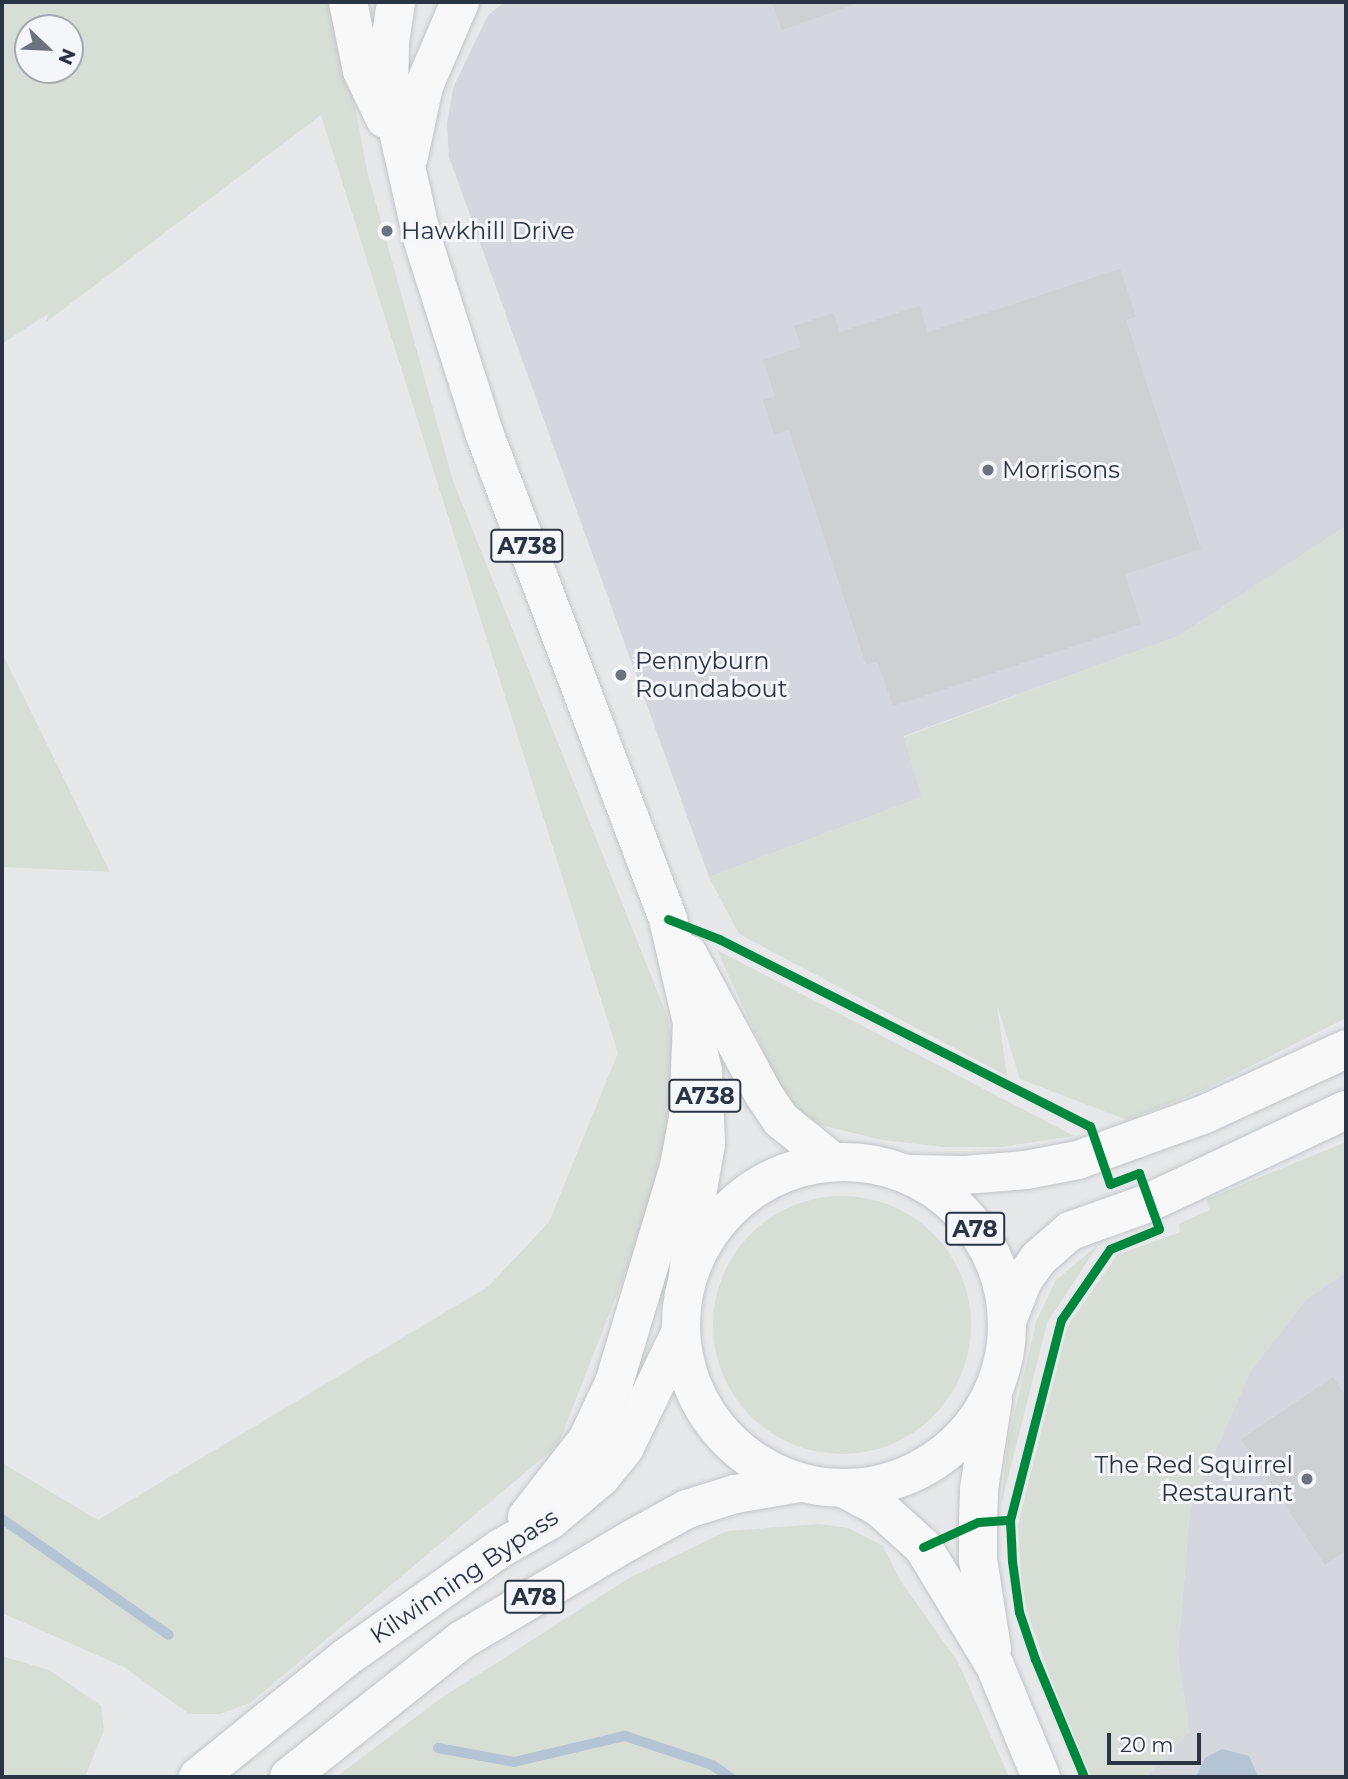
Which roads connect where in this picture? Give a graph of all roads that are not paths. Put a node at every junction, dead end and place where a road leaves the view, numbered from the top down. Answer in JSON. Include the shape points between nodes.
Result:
{"nodes":[{"id":1,"x":348,"y":2,"type":"edge"},
{"id":2,"x":396,"y":2,"type":"edge"},
{"id":3,"x":460,"y":2,"type":"edge"},
{"id":4,"x":407,"y":165,"type":"junction"},
{"id":5,"x":668,"y":919,"type":"junction"},
{"id":6,"x":692,"y":1023,"type":"junction"},
{"id":7,"x":1346,"y":1049,"type":"edge"},
{"id":8,"x":1346,"y":1110,"type":"edge"},
{"id":9,"x":833,"y":1162,"type":"junction"},
{"id":10,"x":906,"y":1174,"type":"junction"},
{"id":11,"x":688,"y":1276,"type":"junction"},
{"id":12,"x":1007,"y":1321,"type":"junction"},
{"id":13,"x":680,"y":1333,"type":"junction"},
{"id":14,"x":996,"y":1384,"type":"junction"},
{"id":15,"x":800,"y":1483,"type":"junction"},
{"id":16,"x":845,"y":1489,"type":"junction"},
{"id":17,"x":501,"y":1548,"type":"junction"},
{"id":18,"x":995,"y":1666,"type":"junction"},
{"id":19,"x":294,"y":1773,"type":"edge"},
{"id":20,"x":198,"y":1777,"type":"edge"},
{"id":21,"x":1041,"y":1777,"type":"edge"}],
"edges":[{"from":1,"to":4,"type":"main road","via":[[362,71]]},
{"from":2,"to":4,"type":"main road","number":"A738","via":[[389,90]]},
{"from":3,"to":4,"type":"main road","number":"A738","via":[[424,86]]},
{"from":4,"to":5,"type":"main road","number":"A738","via":[[422,238],[485,435]]},
{"from":5,"to":6,"type":"main road","number":"A738"},
{"from":5,"to":9,"type":"main road","number":"A738","via":[[764,1095],[781,1120]]},
{"from":6,"to":11,"type":"main road","number":"A738","via":[[703,1071],[707,1121]]},
{"from":6,"to":17,"type":"main road","via":[[688,1118],[679,1166],[614,1383],[587,1440]]},
{"from":7,"to":10,"type":"main road","number":"A78","via":[[1205,1114],[1078,1160],[965,1175]]},
{"from":8,"to":12,"type":"main road","number":"A78","via":[[1148,1203],[1070,1231],[1038,1259],[1023,1280]]},
{"from":9,"to":10,"type":"main road","number":"A78","via":[[877,1165]]},
{"from":9,"to":11,"type":"main road","number":"A78","via":[[778,1175],[735,1203],[716,1223]]},
{"from":10,"to":12,"type":"main road","number":"A78","via":[[958,1207],[980,1234],[1004,1290]]},
{"from":11,"to":13,"type":"main road","number":"A78"},
{"from":12,"to":14,"type":"main road","number":"A78"},
{"from":13,"to":15,"type":"main road","number":"A78","via":[[688,1374],[712,1422],[734,1447],[768,1471]]},
{"from":13,"to":17,"type":"main road","name":"Kilwinning Bypass","number":"A78","via":[[631,1436],[601,1477],[550,1520]]},
{"from":14,"to":16,"type":"main road","number":"A78","via":[[974,1423],[938,1459],[897,1480]]},
{"from":14,"to":18,"type":"main road","via":[[984,1448],[978,1522],[978,1560]]},
{"from":15,"to":16,"type":"main road","number":"A78"},
{"from":15,"to":19,"type":"main road","number":"A78","via":[[735,1494],[687,1509],[627,1542],[462,1640]]},
{"from":16,"to":18,"type":"main road","via":[[880,1508],[923,1547]]},
{"from":17,"to":20,"type":"main road","name":"Kilwinning Bypass","number":"A78","via":[[344,1659]]},
{"from":18,"to":21,"type":"main road"}]}
